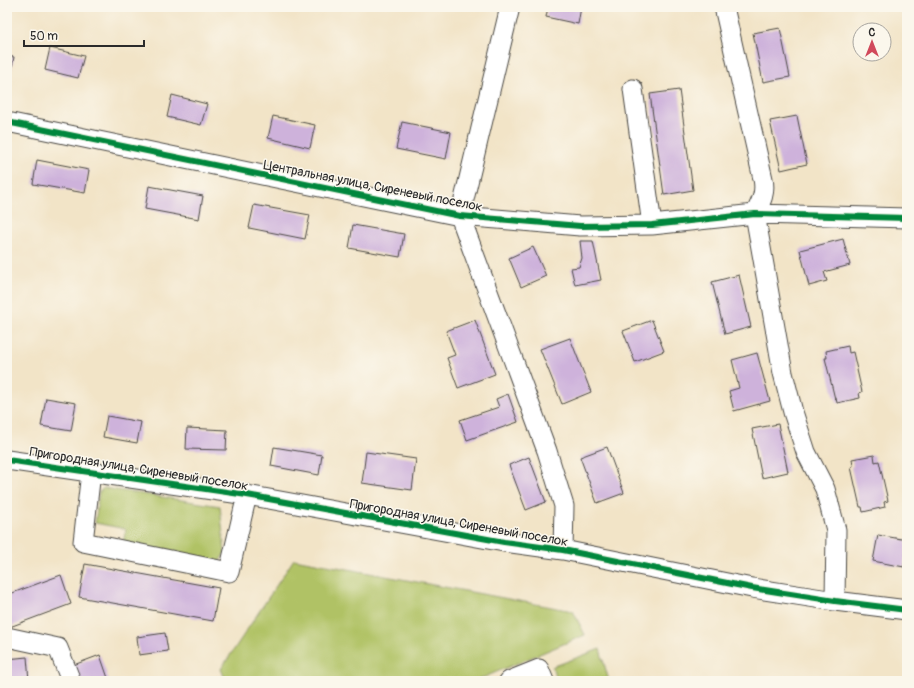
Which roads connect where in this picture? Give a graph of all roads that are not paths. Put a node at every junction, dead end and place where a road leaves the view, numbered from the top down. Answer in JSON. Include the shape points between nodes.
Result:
{"nodes":[{"id":1,"x":510,"y":7,"type":"edge"},
{"id":2,"x":724,"y":7,"type":"edge"},
{"id":3,"x":634,"y":89,"type":"dead end"},
{"id":4,"x":7,"y":122,"type":"edge"},
{"id":5,"x":755,"y":214,"type":"junction"},
{"id":6,"x":460,"y":216,"type":"junction"},
{"id":7,"x":907,"y":218,"type":"edge"},
{"id":8,"x":652,"y":225,"type":"junction"},
{"id":9,"x":7,"y":460,"type":"edge"},
{"id":10,"x":91,"y":472,"type":"junction"},
{"id":11,"x":247,"y":495,"type":"junction"},
{"id":12,"x":563,"y":550,"type":"junction"},
{"id":13,"x":835,"y":601,"type":"junction"},
{"id":14,"x":907,"y":610,"type":"edge"},
{"id":15,"x":7,"y":637,"type":"edge"},
{"id":16,"x":71,"y":681,"type":"edge"},
{"id":17,"x":509,"y":681,"type":"edge"},
{"id":18,"x":544,"y":681,"type":"edge"}],
"edges":[{"from":1,"to":6,"type":"street"},
{"from":2,"to":5,"type":"street","via":[[764,184],[763,197]]},
{"from":3,"to":8,"type":"street"},
{"from":4,"to":6,"type":"street","name":"Центральная улица, Сиреневый поселок"},
{"from":5,"to":7,"type":"street","name":"Центральная улица, Сиреневый поселок"},
{"from":5,"to":8,"type":"street","name":"Центральная улица, Сиреневый поселок"},
{"from":5,"to":13,"type":"street","via":[[783,373],[806,452],[825,490],[836,530]]},
{"from":6,"to":8,"type":"street","name":"Центральная улица, Сиреневый поселок","via":[[580,226]]},
{"from":6,"to":12,"type":"street","via":[[547,452],[564,506]]},
{"from":9,"to":10,"type":"street","name":"Пригородная улица, Сиреневый поселок"},
{"from":10,"to":11,"type":"street","name":"Пригородная улица, Сиреневый поселок"},
{"from":10,"to":11,"type":"street","via":[[83,542],[229,572]]},
{"from":11,"to":12,"type":"street","name":"Пригородная улица, Сиреневый поселок","via":[[504,542]]},
{"from":12,"to":13,"type":"street","name":"Пригородная улица, Сиреневый поселок","via":[[752,588]]},
{"from":13,"to":14,"type":"street","name":"Пригородная улица, Сиреневый поселок"},
{"from":15,"to":16,"type":"street","via":[[58,648]]},
{"from":17,"to":18,"type":"street","via":[[539,669]]}]}
